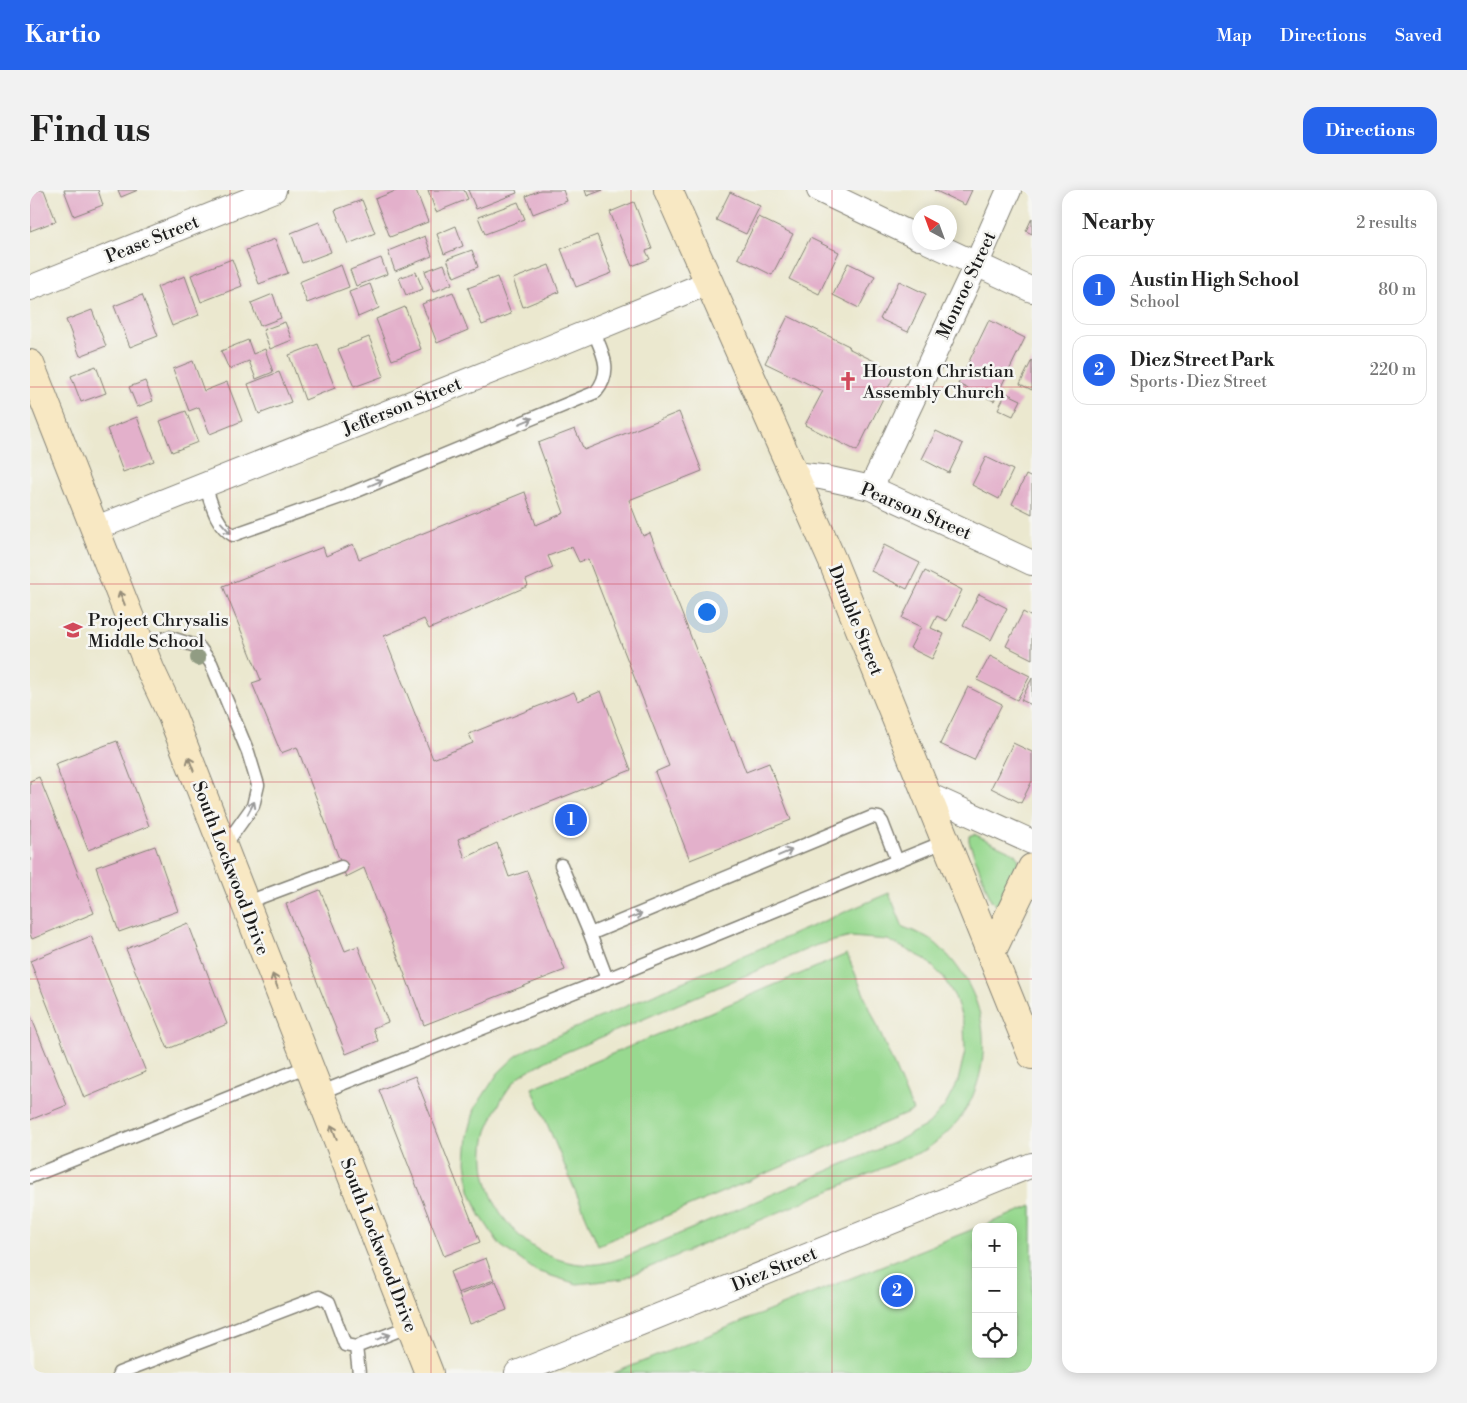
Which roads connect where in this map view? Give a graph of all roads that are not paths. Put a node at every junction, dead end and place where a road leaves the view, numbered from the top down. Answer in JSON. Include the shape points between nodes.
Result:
{"nodes":[{"id":1,"x":274,"y":190,"type":"edge"},
{"id":2,"x":668,"y":190,"type":"edge"},
{"id":3,"x":819,"y":190,"type":"edge"},
{"id":4,"x":1009,"y":190,"type":"edge"},
{"id":5,"x":912,"y":234,"type":"edge"},
{"id":6,"x":945,"y":250,"type":"edge"},
{"id":7,"x":976,"y":265,"type":"junction"},
{"id":8,"x":710,"y":282,"type":"junction"},
{"id":9,"x":30,"y":288,"type":"edge"},
{"id":10,"x":1032,"y":290,"type":"edge"},
{"id":11,"x":593,"y":330,"type":"junction"},
{"id":12,"x":30,"y":364,"type":"edge"},
{"id":13,"x":795,"y":474,"type":"junction"},
{"id":14,"x":205,"y":485,"type":"junction"},
{"id":15,"x":871,"y":488,"type":"junction"},
{"id":16,"x":94,"y":529,"type":"junction"},
{"id":17,"x":1032,"y":563,"type":"edge"},
{"id":18,"x":142,"y":647,"type":"junction"},
{"id":19,"x":926,"y":794,"type":"junction"},
{"id":20,"x":946,"y":841,"type":"junction"},
{"id":21,"x":1032,"y":842,"type":"edge"},
{"id":22,"x":223,"y":848,"type":"junction"},
{"id":23,"x":897,"y":861,"type":"junction"},
{"id":24,"x":561,"y":865,"type":"dead end"},
{"id":25,"x":341,"y":867,"type":"dead end"},
{"id":26,"x":1032,"y":868,"type":"edge"},
{"id":27,"x":245,"y":902,"type":"junction"},
{"id":28,"x":590,"y":934,"type":"junction"},
{"id":29,"x":991,"y":953,"type":"junction"},
{"id":30,"x":607,"y":980,"type":"junction"},
{"id":31,"x":1032,"y":1055,"type":"edge"},
{"id":32,"x":308,"y":1066,"type":"junction"},
{"id":33,"x":319,"y":1093,"type":"junction"},
{"id":34,"x":1032,"y":1165,"type":"edge"},
{"id":35,"x":30,"y":1177,"type":"edge"},
{"id":36,"x":410,"y":1326,"type":"junction"},
{"id":37,"x":356,"y":1347,"type":"junction"},
{"id":38,"x":119,"y":1373,"type":"edge"},
{"id":39,"x":359,"y":1373,"type":"edge"},
{"id":40,"x":428,"y":1373,"type":"edge"},
{"id":41,"x":516,"y":1373,"type":"edge"}],
"edges":[{"from":1,"to":9,"type":"street","name":"Pease Street"},
{"from":2,"to":8,"type":"main road","name":"Dumble Street"},
{"from":3,"to":5,"type":"street"},
{"from":4,"to":7,"type":"street","name":"Monroe Street"},
{"from":6,"to":7,"type":"street"},
{"from":7,"to":10,"type":"street"},
{"from":7,"to":15,"type":"street","name":"Monroe Street"},
{"from":8,"to":11,"type":"street","name":"Jefferson Street"},
{"from":8,"to":13,"type":"main road","name":"Dumble Street"},
{"from":11,"to":14,"type":"street","name":"Jefferson Street"},
{"from":14,"to":11,"type":"lane","one_way":true,"via":[[221,524],[233,535],[352,493],[596,392],[603,383],[606,359]]},
{"from":12,"to":16,"type":"main road","name":"South Lockwood Drive"},
{"from":13,"to":15,"type":"street","name":"Pearson Street"},
{"from":13,"to":19,"type":"main road","name":"Dumble Street"},
{"from":14,"to":16,"type":"street","name":"Jefferson Street"},
{"from":15,"to":17,"type":"street","name":"Pearson Street"},
{"from":18,"to":16,"type":"main road","name":"South Lockwood Drive","one_way":true},
{"from":22,"to":18,"type":"main road","name":"South Lockwood Drive","one_way":true},
{"from":22,"to":18,"type":"lane","one_way":true,"via":[[254,806],[258,785],[248,752],[210,662],[199,647],[168,637]]},
{"from":19,"to":20,"type":"main road","name":"Dumble Street"},
{"from":19,"to":21,"type":"street"},
{"from":20,"to":23,"type":"lane"},
{"from":20,"to":29,"type":"main road","name":"Dumble Street"},
{"from":22,"to":27,"type":"main road","name":"South Lockwood Drive"},
{"from":28,"to":23,"type":"lane","one_way":true,"via":[[872,817],[882,822]]},
{"from":23,"to":30,"type":"lane"},
{"from":24,"to":28,"type":"lane"},
{"from":25,"to":27,"type":"lane"},
{"from":26,"to":29,"type":"main road"},
{"from":32,"to":27,"type":"main road","name":"South Lockwood Drive","one_way":true},
{"from":28,"to":30,"type":"lane"},
{"from":29,"to":31,"type":"main road","name":"Dumble Street"},
{"from":30,"to":33,"type":"lane"},
{"from":32,"to":33,"type":"main road","name":"South Lockwood Drive"},
{"from":32,"to":35,"type":"lane"},
{"from":36,"to":33,"type":"main road","name":"South Lockwood Drive","one_way":true},
{"from":34,"to":41,"type":"street","name":"Diez Street"},
{"from":37,"to":36,"type":"lane","one_way":true},
{"from":36,"to":40,"type":"main road","name":"South Lockwood Drive"},
{"from":37,"to":38,"type":"lane","via":[[345,1346],[329,1302],[319,1297]]},
{"from":37,"to":39,"type":"lane"}]}
